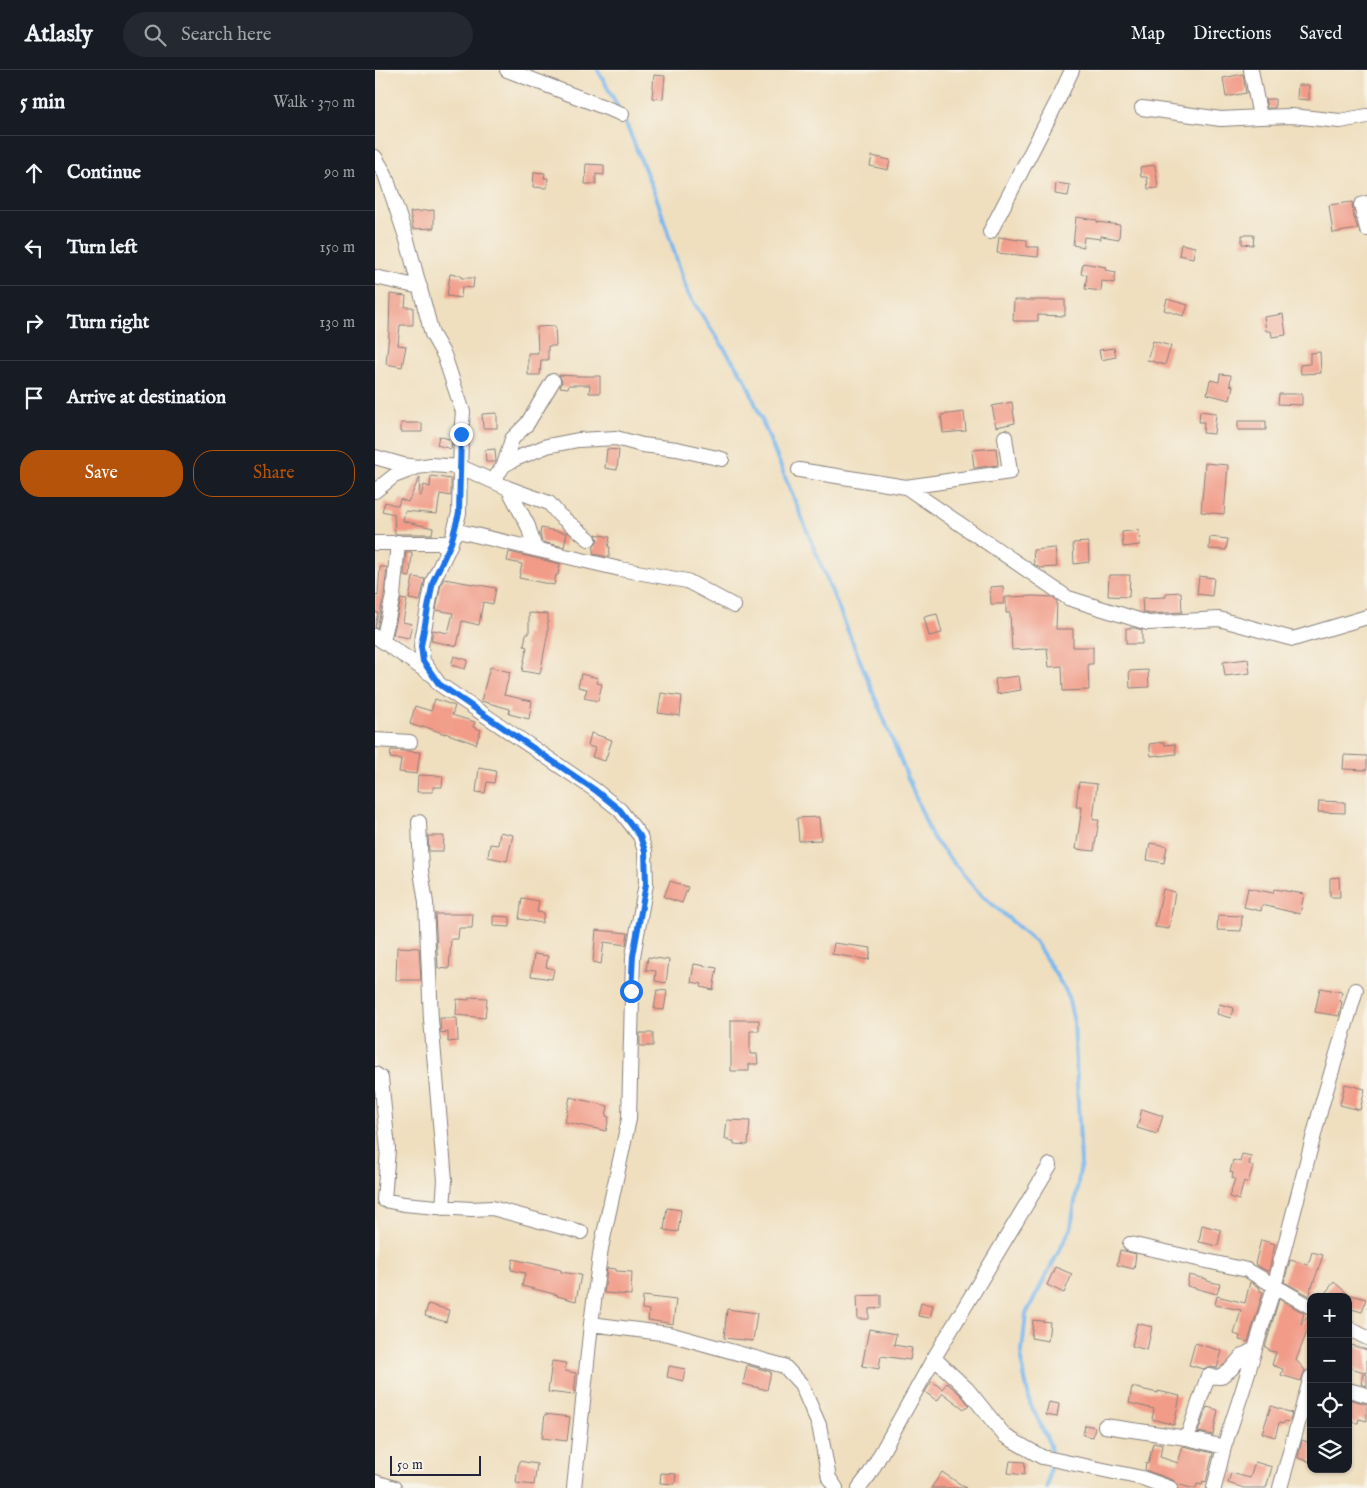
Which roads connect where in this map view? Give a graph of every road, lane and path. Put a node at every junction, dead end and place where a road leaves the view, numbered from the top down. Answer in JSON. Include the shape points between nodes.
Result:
{"nodes":[{"id":1,"x":507,"y":70,"type":"edge"},
{"id":2,"x":1072,"y":70,"type":"edge"},
{"id":3,"x":1251,"y":70,"type":"edge"},
{"id":4,"x":1142,"y":108,"type":"dead end"},
{"id":5,"x":622,"y":114,"type":"dead end"},
{"id":6,"x":1367,"y":116,"type":"edge"},
{"id":7,"x":1260,"y":117,"type":"junction"},
{"id":8,"x":375,"y":157,"type":"edge"},
{"id":9,"x":1367,"y":203,"type":"edge"},
{"id":10,"x":1367,"y":229,"type":"edge"},
{"id":11,"x":990,"y":232,"type":"dead end"},
{"id":12,"x":375,"y":277,"type":"edge"},
{"id":13,"x":420,"y":287,"type":"junction"},
{"id":14,"x":553,"y":381,"type":"dead end"},
{"id":15,"x":1005,"y":437,"type":"dead end"},
{"id":16,"x":375,"y":457,"type":"edge"},
{"id":17,"x":722,"y":459,"type":"dead end"},
{"id":18,"x":504,"y":465,"type":"junction"},
{"id":19,"x":417,"y":467,"type":"junction"},
{"id":20,"x":461,"y":467,"type":"junction"},
{"id":21,"x":799,"y":470,"type":"dead end"},
{"id":22,"x":493,"y":481,"type":"junction"},
{"id":23,"x":906,"y":487,"type":"junction"},
{"id":24,"x":508,"y":488,"type":"junction"},
{"id":25,"x":375,"y":491,"type":"edge"},
{"id":26,"x":453,"y":536,"type":"junction"},
{"id":27,"x":589,"y":540,"type":"dead end"},
{"id":28,"x":398,"y":542,"type":"junction"},
{"id":29,"x":375,"y":543,"type":"edge"},
{"id":30,"x":535,"y":549,"type":"junction"},
{"id":31,"x":734,"y":606,"type":"dead end"},
{"id":32,"x":1367,"y":617,"type":"edge"},
{"id":33,"x":379,"y":639,"type":"edge"},
{"id":34,"x":431,"y":674,"type":"junction"},
{"id":35,"x":375,"y":740,"type":"edge"},
{"id":36,"x":411,"y":742,"type":"dead end"},
{"id":37,"x":419,"y":822,"type":"dead end"},
{"id":38,"x":1355,"y":990,"type":"dead end"},
{"id":39,"x":375,"y":1074,"type":"edge"},
{"id":40,"x":1050,"y":1165,"type":"dead end"},
{"id":41,"x":443,"y":1208,"type":"junction"},
{"id":42,"x":581,"y":1232,"type":"dead end"},
{"id":43,"x":1130,"y":1244,"type":"dead end"},
{"id":44,"x":1274,"y":1287,"type":"junction"},
{"id":45,"x":1307,"y":1305,"type":"edge"},
{"id":46,"x":591,"y":1324,"type":"junction"},
{"id":47,"x":1352,"y":1330,"type":"edge"},
{"id":48,"x":1367,"y":1338,"type":"edge"},
{"id":49,"x":1255,"y":1349,"type":"junction"},
{"id":50,"x":934,"y":1358,"type":"junction"},
{"id":51,"x":1352,"y":1391,"type":"edge"},
{"id":52,"x":1367,"y":1395,"type":"edge"},
{"id":53,"x":1307,"y":1397,"type":"edge"},
{"id":54,"x":1105,"y":1426,"type":"dead end"},
{"id":55,"x":1187,"y":1438,"type":"junction"},
{"id":56,"x":1224,"y":1447,"type":"junction"},
{"id":57,"x":375,"y":1482,"type":"edge"},
{"id":58,"x":394,"y":1488,"type":"edge"},
{"id":59,"x":574,"y":1488,"type":"edge"},
{"id":60,"x":836,"y":1488,"type":"edge"},
{"id":61,"x":859,"y":1488,"type":"edge"},
{"id":62,"x":1169,"y":1488,"type":"edge"},
{"id":63,"x":1214,"y":1488,"type":"edge"},
{"id":64,"x":1280,"y":1488,"type":"edge"}],
"edges":[{"from":1,"to":5,"type":"street"},
{"from":2,"to":11,"type":"street"},
{"from":3,"to":7,"type":"street"},
{"from":4,"to":7,"type":"street","via":[[1221,119]]},
{"from":6,"to":7,"type":"street","via":[[1340,121],[1292,116]]},
{"from":8,"to":13,"type":"street","via":[[385,174]]},
{"from":9,"to":10,"type":"street","via":[[1361,205]]},
{"from":12,"to":13,"type":"street"},
{"from":13,"to":20,"type":"street","via":[[432,334],[444,355],[463,412]]},
{"from":14,"to":18,"type":"street","via":[[527,424],[512,439]]},
{"from":15,"to":23,"type":"street","via":[[1010,472]]},
{"from":16,"to":19,"type":"street"},
{"from":17,"to":18,"type":"street","via":[[616,438],[547,446]]},
{"from":18,"to":22,"type":"street"},
{"from":19,"to":20,"type":"street"},
{"from":19,"to":25,"type":"street","via":[[394,476]]},
{"from":20,"to":22,"type":"street"},
{"from":20,"to":26,"type":"street","via":[[459,513]]},
{"from":21,"to":23,"type":"street"},
{"from":22,"to":24,"type":"street"},
{"from":23,"to":32,"type":"street","via":[[1068,598],[1148,623],[1219,618],[1293,639]]},
{"from":24,"to":27,"type":"street","via":[[549,502],[559,515]]},
{"from":24,"to":30,"type":"street","via":[[528,526]]},
{"from":26,"to":28,"type":"street"},
{"from":26,"to":30,"type":"street"},
{"from":26,"to":34,"type":"street","via":[[433,581],[421,646],[423,661]]},
{"from":28,"to":29,"type":"street"},
{"from":28,"to":33,"type":"street","via":[[393,596]]},
{"from":30,"to":31,"type":"street","via":[[687,581]]},
{"from":33,"to":34,"type":"street"},
{"from":34,"to":46,"type":"street","via":[[439,684],[620,810],[640,836],[645,851],[646,884],[633,956],[629,1118],[601,1248]]},
{"from":35,"to":36,"type":"street"},
{"from":37,"to":41,"type":"street","via":[[445,1180]]},
{"from":38,"to":44,"type":"street"},
{"from":39,"to":41,"type":"street","via":[[381,1078],[388,1149],[384,1200]]},
{"from":40,"to":50,"type":"street"},
{"from":41,"to":42,"type":"street","via":[[492,1208]]},
{"from":43,"to":44,"type":"street","via":[[1247,1270]]},
{"from":44,"to":45,"type":"street"},
{"from":44,"to":49,"type":"street"},
{"from":46,"to":59,"type":"street"},
{"from":46,"to":60,"type":"street","via":[[669,1334],[784,1366],[801,1384],[819,1425],[829,1478]]},
{"from":47,"to":48,"type":"street"},
{"from":49,"to":55,"type":"street","via":[[1242,1356],[1220,1377],[1208,1376]]},
{"from":49,"to":56,"type":"street"},
{"from":50,"to":61,"type":"street"},
{"from":50,"to":62,"type":"street","via":[[967,1389],[1005,1436],[1042,1457],[1142,1478]]},
{"from":51,"to":52,"type":"street"},
{"from":53,"to":64,"type":"street"},
{"from":54,"to":55,"type":"street"},
{"from":55,"to":56,"type":"street"},
{"from":56,"to":63,"type":"street"},
{"from":57,"to":58,"type":"street"}]}
